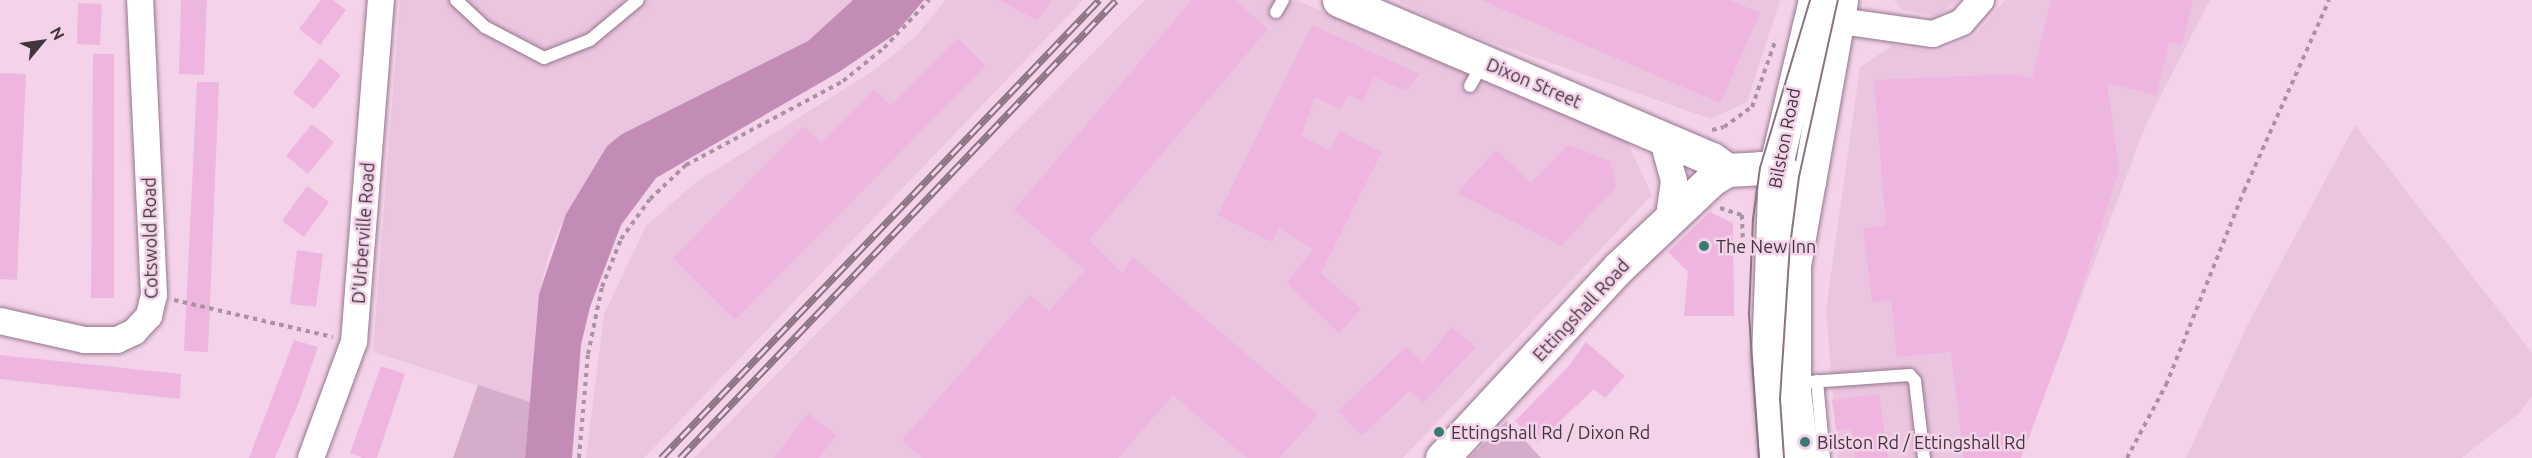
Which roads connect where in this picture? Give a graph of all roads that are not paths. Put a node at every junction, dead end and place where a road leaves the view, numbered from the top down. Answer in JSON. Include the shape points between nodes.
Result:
{"nodes":[{"id":1,"x":140,"y":0,"type":"edge"},
{"id":2,"x":381,"y":0,"type":"edge"},
{"id":3,"x":456,"y":0,"type":"edge"},
{"id":4,"x":638,"y":0,"type":"edge"},
{"id":5,"x":1283,"y":0,"type":"edge"},
{"id":6,"x":1815,"y":0,"type":"edge"},
{"id":7,"x":1981,"y":0,"type":"edge"},
{"id":8,"x":1352,"y":3,"type":"edge"},
{"id":9,"x":1841,"y":10,"type":"edge"},
{"id":10,"x":1276,"y":12,"type":"dead end"},
{"id":11,"x":1662,"y":137,"type":"junction"},
{"id":12,"x":1775,"y":168,"type":"junction"},
{"id":13,"x":1714,"y":179,"type":"junction"},
{"id":14,"x":1809,"y":182,"type":"junction"},
{"id":15,"x":1669,"y":217,"type":"junction"},
{"id":16,"x":0,"y":321,"type":"edge"},
{"id":17,"x":1805,"y":382,"type":"junction"},
{"id":18,"x":311,"y":458,"type":"edge"},
{"id":19,"x":1442,"y":458,"type":"edge"},
{"id":20,"x":1776,"y":458,"type":"edge"},
{"id":21,"x":1802,"y":458,"type":"edge"},
{"id":22,"x":1824,"y":458,"type":"edge"},
{"id":23,"x":1924,"y":458,"type":"edge"}],
"edges":[{"from":1,"to":16,"type":"street","name":"Cotswold Road","via":[[154,295],[149,316],[134,332],[117,340],[84,340]]},
{"from":2,"to":18,"type":"street","name":"D'Urberville Road","via":[[354,342]]},
{"from":3,"to":4,"type":"lane","via":[[485,27],[544,58],[590,40]]},
{"from":5,"to":10,"type":"lane"},
{"from":6,"to":12,"type":"main road","name":"Bilston Road"},
{"from":7,"to":9,"type":"street","via":[[1962,22],[1933,34]]},
{"from":8,"to":11,"type":"main road","name":"Dixon Street","via":[[1448,41],[1477,74],[1573,94]]},
{"from":9,"to":14,"type":"main road","name":"Bilston Road"},
{"from":11,"to":13,"type":"main road","name":"Dixon Street","via":[[1696,152]]},
{"from":11,"to":15,"type":"street","via":[[1674,181]]},
{"from":12,"to":13,"type":"main road"},
{"from":12,"to":14,"type":"main road"},
{"from":12,"to":20,"type":"main road","name":"Bilston Road","via":[[1768,357]]},
{"from":13,"to":15,"type":"main road","name":"Ettingshall Road"},
{"from":14,"to":17,"type":"main road","name":"Bilston Road","via":[[1794,265]]},
{"from":15,"to":19,"type":"main road","name":"Ettingshall Road"},
{"from":17,"to":21,"type":"main road","name":"Bilston Road"},
{"from":17,"to":22,"type":"lane"},
{"from":17,"to":23,"type":"lane","via":[[1910,375],[1915,381]]}]}
